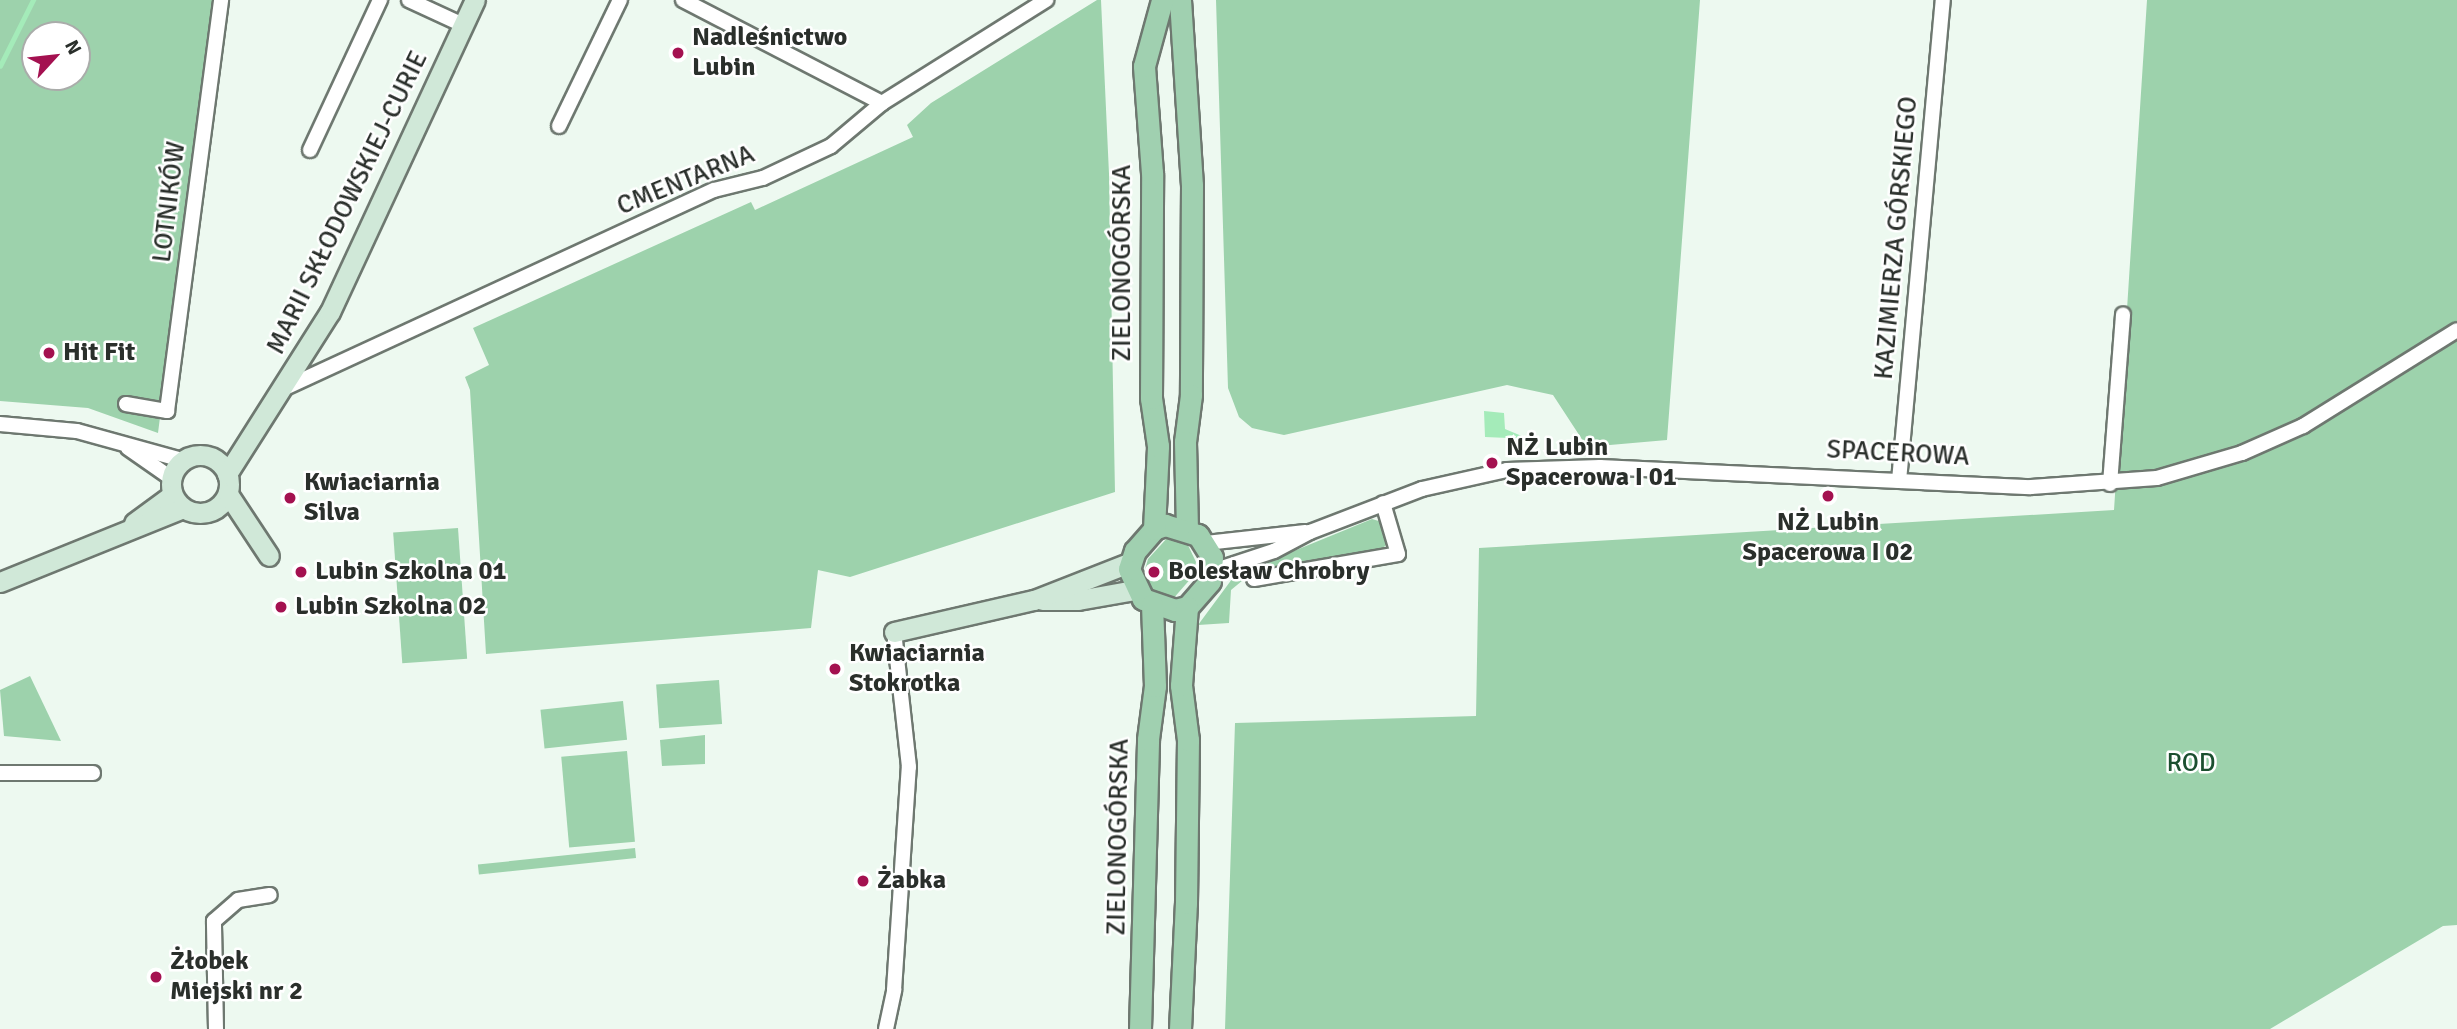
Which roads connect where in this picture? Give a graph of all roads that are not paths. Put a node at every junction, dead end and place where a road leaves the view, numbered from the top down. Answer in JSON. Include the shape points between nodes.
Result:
{"nodes":[{"id":1,"x":221,"y":0,"type":"edge"},
{"id":2,"x":380,"y":0,"type":"edge"},
{"id":3,"x":409,"y":0,"type":"edge"},
{"id":4,"x":475,"y":0,"type":"edge"},
{"id":5,"x":620,"y":0,"type":"edge"},
{"id":6,"x":683,"y":0,"type":"edge"},
{"id":7,"x":1046,"y":0,"type":"edge"},
{"id":8,"x":1162,"y":0,"type":"edge"},
{"id":9,"x":1180,"y":0,"type":"edge"},
{"id":10,"x":1943,"y":0,"type":"edge"},
{"id":11,"x":463,"y":25,"type":"junction"},
{"id":12,"x":882,"y":103,"type":"junction"},
{"id":13,"x":559,"y":126,"type":"dead end"},
{"id":14,"x":310,"y":150,"type":"dead end"},
{"id":15,"x":2123,"y":314,"type":"dead end"},
{"id":16,"x":2457,"y":330,"type":"edge"},
{"id":17,"x":285,"y":388,"type":"junction"},
{"id":18,"x":125,"y":404,"type":"dead end"},
{"id":19,"x":0,"y":424,"type":"edge"},
{"id":20,"x":124,"y":445,"type":"junction"},
{"id":21,"x":182,"y":460,"type":"junction"},
{"id":22,"x":222,"y":466,"type":"junction"},
{"id":23,"x":1899,"y":481,"type":"junction"},
{"id":24,"x":2109,"y":484,"type":"junction"},
{"id":25,"x":175,"y":494,"type":"junction"},
{"id":26,"x":222,"y":501,"type":"junction"},
{"id":27,"x":1383,"y":503,"type":"junction"},
{"id":28,"x":1154,"y":528,"type":"junction"},
{"id":29,"x":1187,"y":528,"type":"junction"},
{"id":30,"x":1310,"y":532,"type":"junction"},
{"id":31,"x":1206,"y":543,"type":"junction"},
{"id":32,"x":267,"y":554,"type":"dead end"},
{"id":33,"x":1129,"y":563,"type":"junction"},
{"id":34,"x":1213,"y":571,"type":"junction"},
{"id":35,"x":1254,"y":579,"type":"dead end"},
{"id":36,"x":0,"y":582,"type":"edge"},
{"id":37,"x":1135,"y":590,"type":"junction"},
{"id":38,"x":1034,"y":600,"type":"junction"},
{"id":39,"x":1152,"y":606,"type":"junction"},
{"id":40,"x":1187,"y":607,"type":"junction"},
{"id":41,"x":894,"y":632,"type":"joint"},
{"id":42,"x":0,"y":773,"type":"edge"},
{"id":43,"x":93,"y":773,"type":"dead end"},
{"id":44,"x":270,"y":895,"type":"dead end"},
{"id":45,"x":216,"y":1029,"type":"edge"},
{"id":46,"x":886,"y":1029,"type":"edge"},
{"id":47,"x":1140,"y":1029,"type":"edge"},
{"id":48,"x":1180,"y":1029,"type":"edge"}],
"edges":[{"from":1,"to":18,"type":"street","name":"LOTNIKÓW","via":[[167,411]]},
{"from":2,"to":14,"type":"street"},
{"from":3,"to":11,"type":"street"},
{"from":4,"to":11,"type":"street","name":"MARII SKŁODOWSKIEJ-CURIE"},
{"from":5,"to":13,"type":"street"},
{"from":6,"to":12,"type":"street"},
{"from":7,"to":12,"type":"street","name":"CMENTARNA"},
{"from":8,"to":28,"type":"main road","name":"ZIELONOGÓRSKA","via":[[1144,66],[1152,173],[1151,398],[1158,446]]},
{"from":9,"to":29,"type":"main road","via":[[1192,185]]},
{"from":10,"to":23,"type":"street","name":"KAZIMIERZA GÓRSKIEGO"},
{"from":11,"to":17,"type":"street","name":"MARII SKŁODOWSKIEJ-CURIE","via":[[330,312]]},
{"from":12,"to":17,"type":"street","name":"CMENTARNA","via":[[831,146],[763,178],[714,190]]},
{"from":15,"to":24,"type":"street"},
{"from":16,"to":24,"type":"street","name":"SPACEROWA","via":[[2268,443],[2157,478]]},
{"from":17,"to":22,"type":"street","name":"MARII SKŁODOWSKIEJ-CURIE"},
{"from":19,"to":20,"type":"street","via":[[57,428]]},
{"from":20,"to":21,"type":"street"},
{"from":20,"to":25,"type":"street"},
{"from":21,"to":22,"type":"street","via":[[205,455]]},
{"from":21,"to":25,"type":"street"},
{"from":22,"to":26,"type":"street"},
{"from":23,"to":24,"type":"street","name":"SPACEROWA","via":[[2031,487]]},
{"from":23,"to":27,"type":"street","name":"SPACEROWA","via":[[1541,467],[1453,480]]},
{"from":25,"to":26,"type":"street","via":[[206,513]]},
{"from":25,"to":36,"type":"street","via":[[149,525],[128,528]]},
{"from":26,"to":32,"type":"street"},
{"from":27,"to":30,"type":"street","name":"SPACEROWA"},
{"from":27,"to":35,"type":"street","via":[[1398,554]]},
{"from":28,"to":29,"type":"main road"},
{"from":28,"to":33,"type":"main road"},
{"from":29,"to":31,"type":"main road"},
{"from":30,"to":31,"type":"street","name":"SPACEROWA"},
{"from":30,"to":34,"type":"street","name":"SPACEROWA","via":[[1274,551]]},
{"from":31,"to":34,"type":"main road"},
{"from":33,"to":37,"type":"main road"},
{"from":33,"to":38,"type":"street"},
{"from":34,"to":40,"type":"main road","via":[[1207,586]]},
{"from":37,"to":38,"type":"street","via":[[1078,600]]},
{"from":37,"to":39,"type":"main road"},
{"from":38,"to":41,"type":"street"},
{"from":39,"to":40,"type":"main road"},
{"from":39,"to":47,"type":"main road","name":"ZIELONOGÓRSKA","via":[[1155,686],[1148,739]]},
{"from":40,"to":48,"type":"main road","via":[[1181,685],[1188,740]]},
{"from":41,"to":46,"type":"street","via":[[909,767],[894,990]]},
{"from":42,"to":43,"type":"street"},
{"from":44,"to":45,"type":"street","via":[[238,900],[214,921]]}]}
